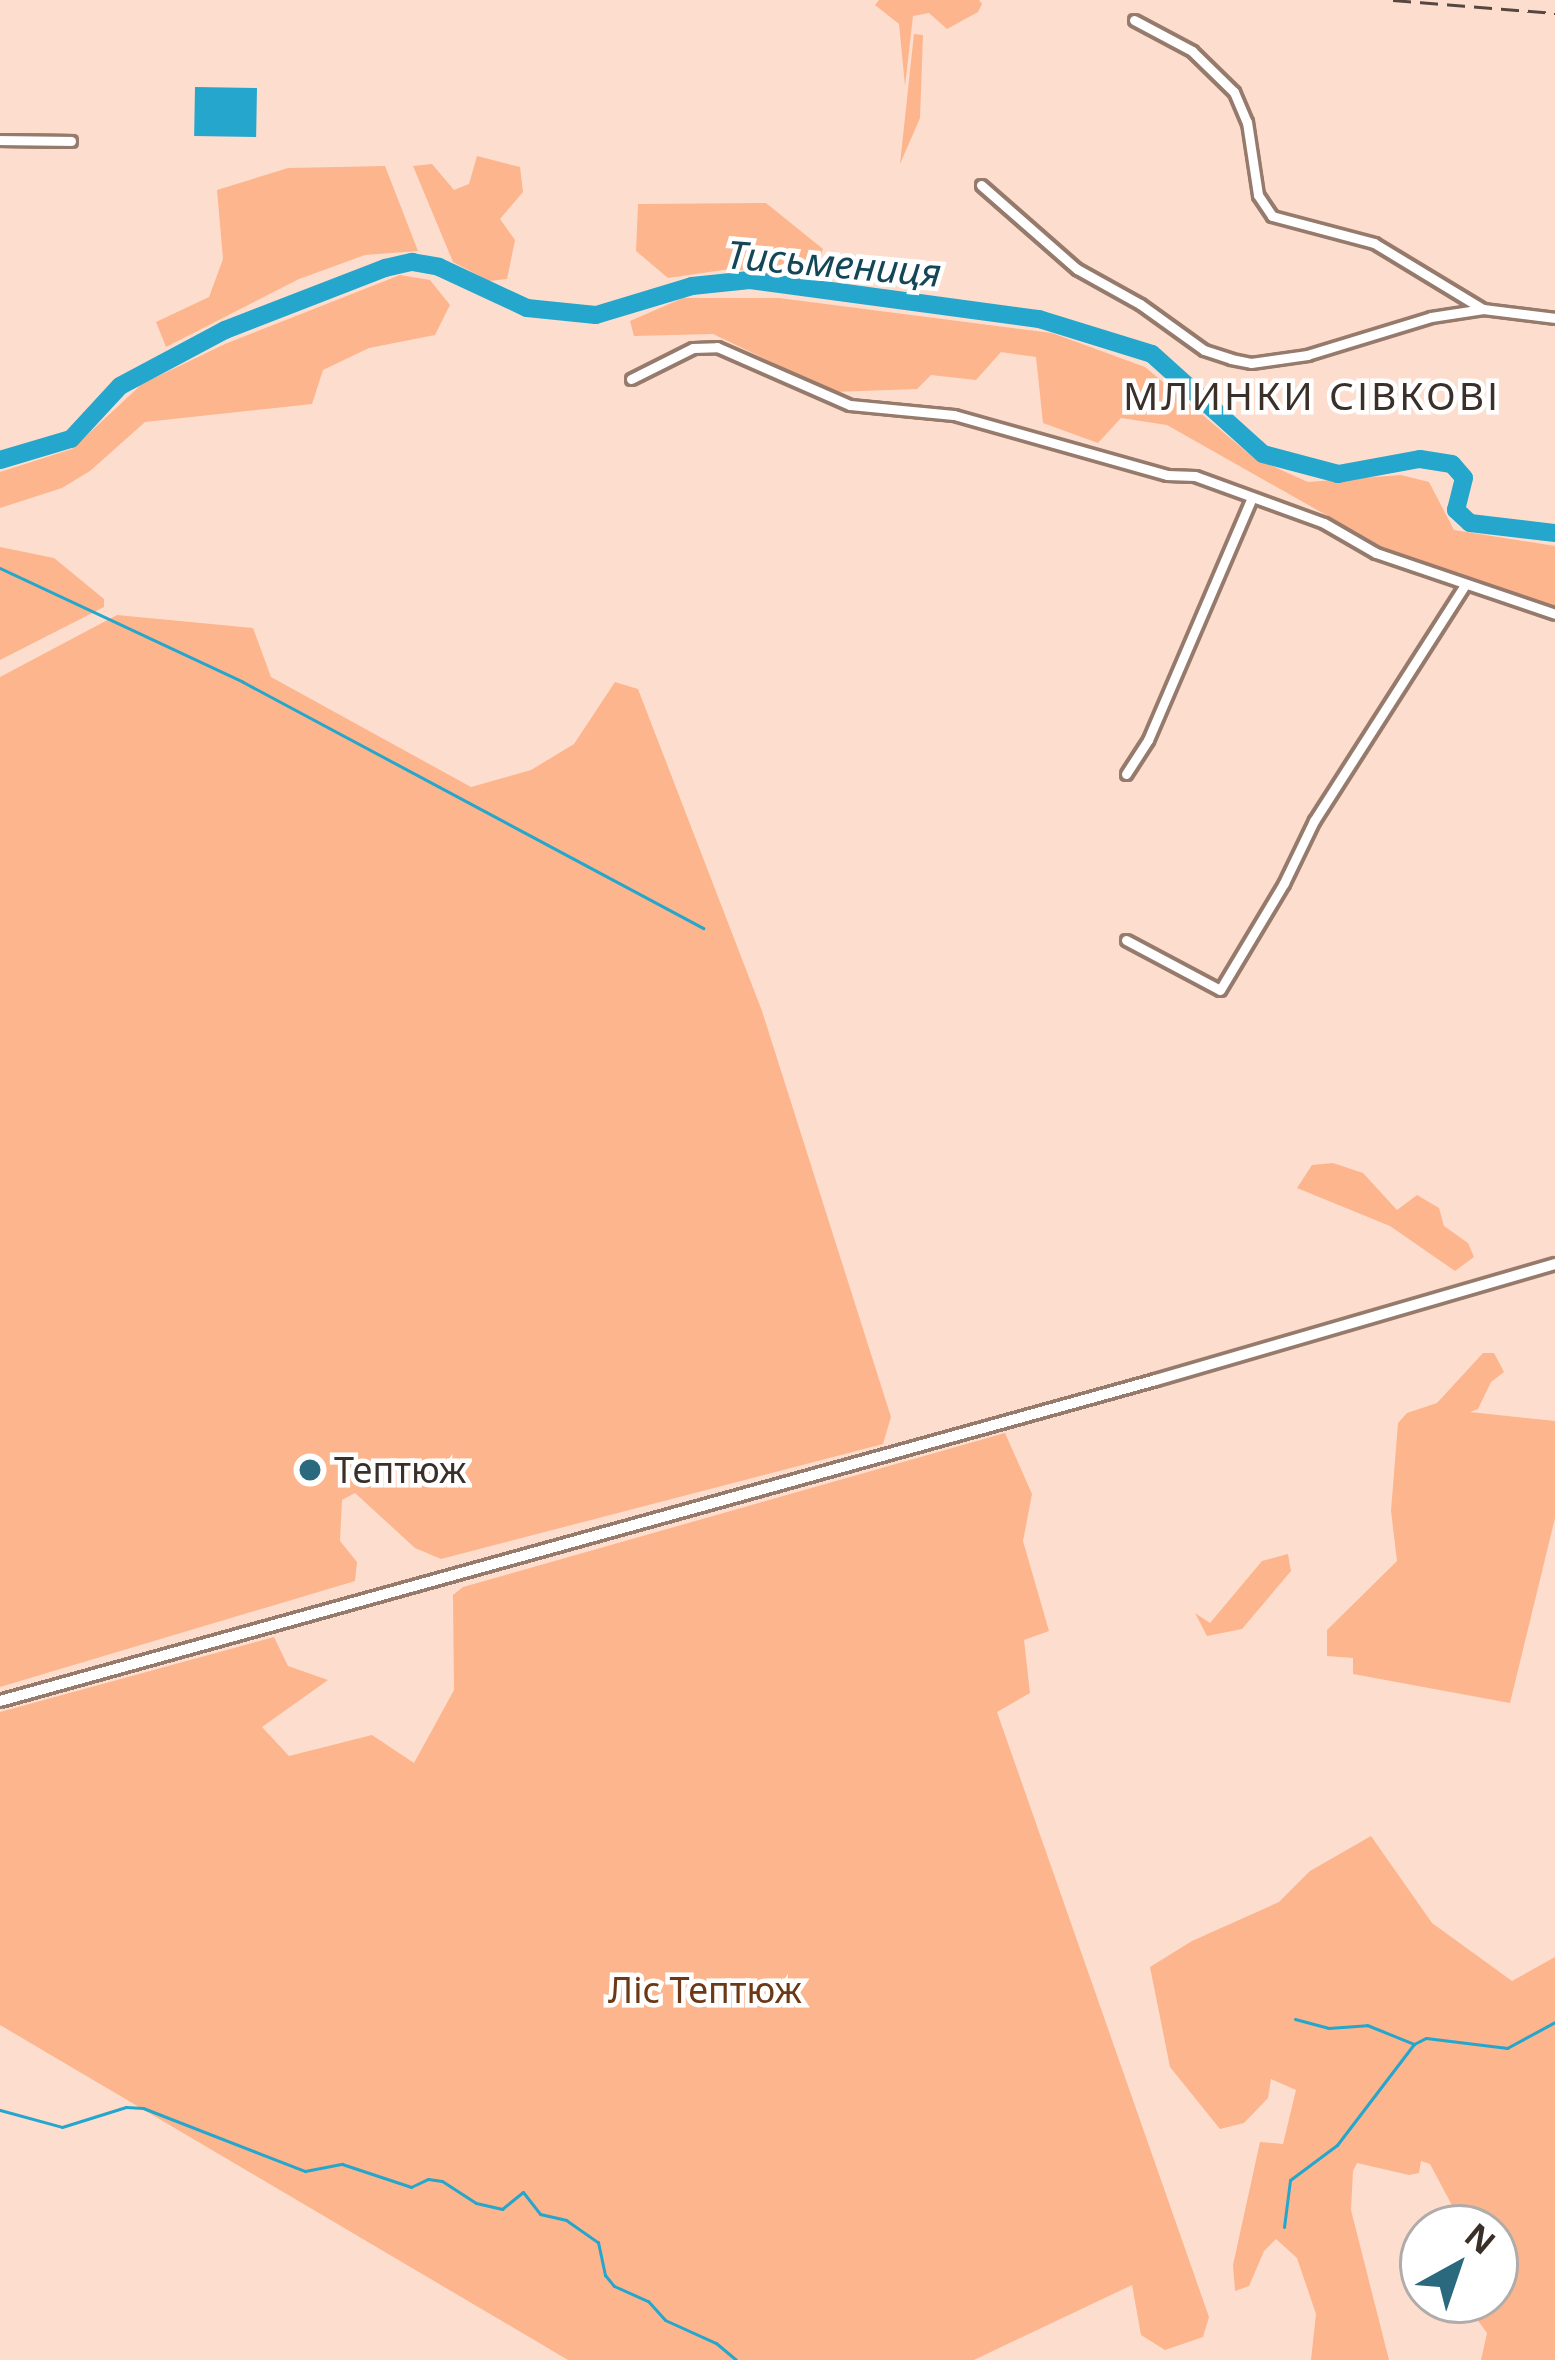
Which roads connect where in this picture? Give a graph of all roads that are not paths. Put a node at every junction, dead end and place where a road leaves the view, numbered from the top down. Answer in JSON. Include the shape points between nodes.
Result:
{"nodes":[{"id":1,"x":1134,"y":20,"type":"dead end"},
{"id":2,"x":0,"y":140,"type":"edge"},
{"id":3,"x":71,"y":141,"type":"dead end"},
{"id":4,"x":981,"y":185,"type":"dead end"},
{"id":5,"x":1483,"y":309,"type":"junction"},
{"id":6,"x":1555,"y":318,"type":"edge"},
{"id":7,"x":631,"y":379,"type":"dead end"},
{"id":8,"x":1251,"y":500,"type":"junction"},
{"id":9,"x":1464,"y":586,"type":"junction"},
{"id":10,"x":1555,"y":614,"type":"edge"},
{"id":11,"x":1126,"y":774,"type":"dead end"},
{"id":12,"x":1126,"y":940,"type":"dead end"},
{"id":13,"x":1555,"y":1264,"type":"edge"},
{"id":14,"x":0,"y":1700,"type":"edge"}],
"edges":[{"from":1,"to":5,"type":"street","via":[[1192,51],[1234,92],[1244,108],[1258,195],[1272,216],[1374,243]]},
{"from":2,"to":3,"type":"street"},
{"from":4,"to":5,"type":"street","via":[[1077,269],[1231,359],[1306,356]]},
{"from":5,"to":6,"type":"street"},
{"from":7,"to":8,"type":"street","via":[[708,345],[850,405],[955,416],[1195,476]]},
{"from":8,"to":9,"type":"street","via":[[1324,523],[1376,554]]},
{"from":8,"to":11,"type":"street"},
{"from":9,"to":10,"type":"street"},
{"from":9,"to":12,"type":"street","via":[[1314,821],[1220,990]]},
{"from":13,"to":14,"type":"street"}]}
